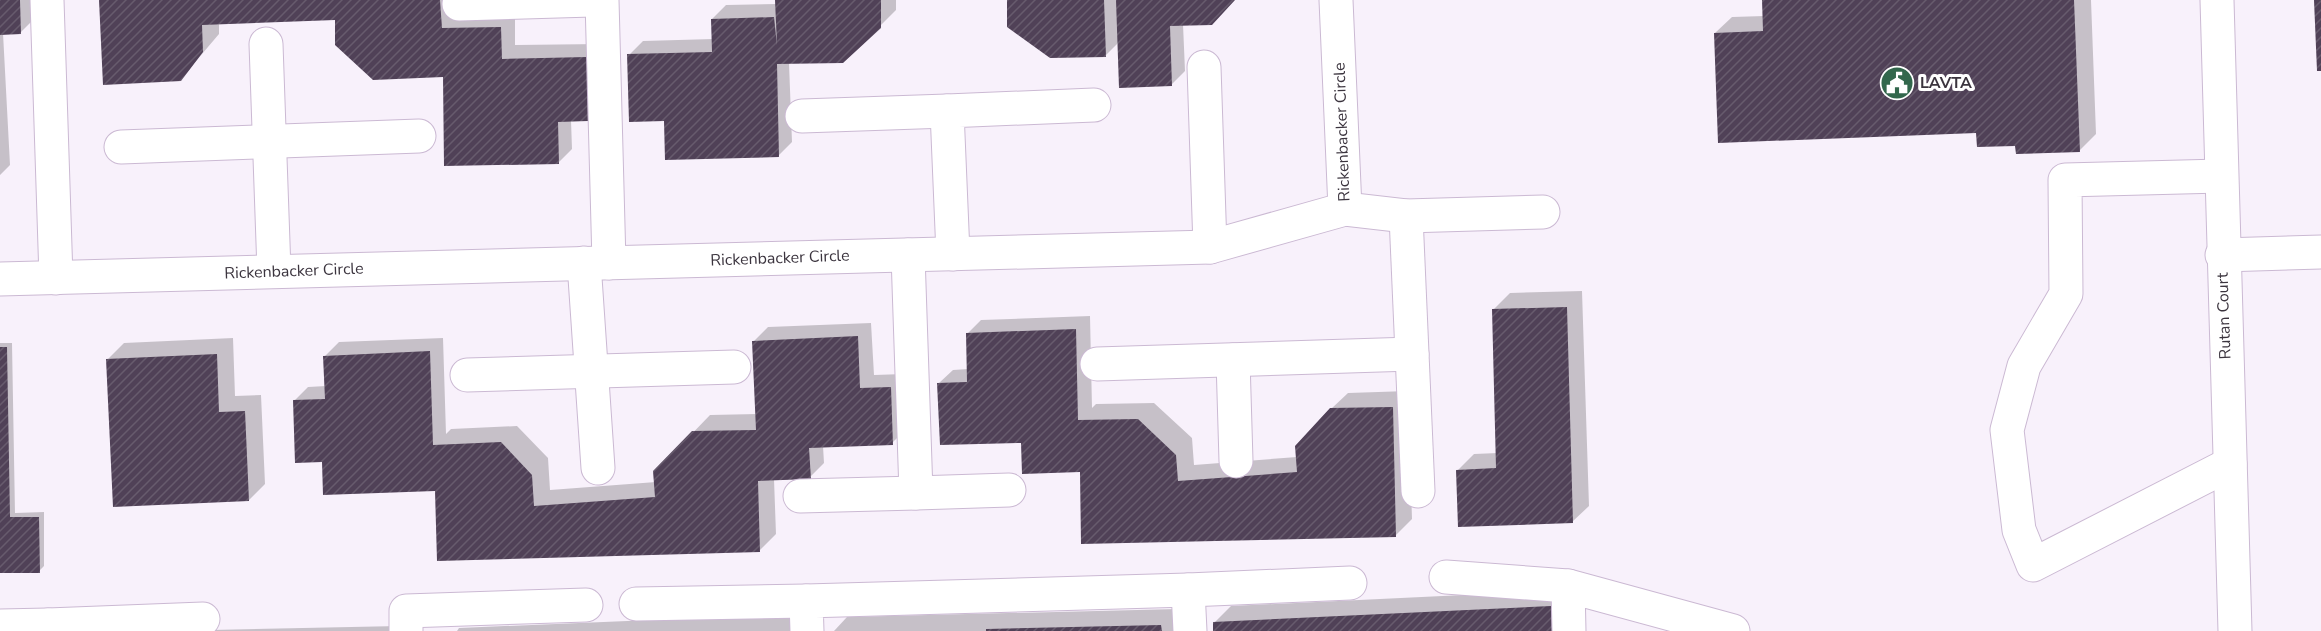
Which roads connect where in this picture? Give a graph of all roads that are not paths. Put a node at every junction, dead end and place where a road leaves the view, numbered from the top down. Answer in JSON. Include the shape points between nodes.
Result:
{"nodes":[{"id":1,"x":47,"y":0,"type":"edge"},
{"id":2,"x":592,"y":0,"type":"edge"},
{"id":3,"x":602,"y":0,"type":"edge"},
{"id":4,"x":1336,"y":0,"type":"edge"},
{"id":5,"x":2217,"y":0,"type":"edge"},
{"id":6,"x":459,"y":3,"type":"dead end"},
{"id":7,"x":266,"y":44,"type":"dead end"},
{"id":8,"x":1204,"y":67,"type":"dead end"},
{"id":9,"x":1094,"y":105,"type":"dead end"},
{"id":10,"x":947,"y":111,"type":"junction"},
{"id":11,"x":802,"y":116,"type":"dead end"},
{"id":12,"x":419,"y":136,"type":"dead end"},
{"id":13,"x":269,"y":141,"type":"junction"},
{"id":14,"x":121,"y":147,"type":"dead end"},
{"id":15,"x":2221,"y":176,"type":"junction"},
{"id":16,"x":1345,"y":209,"type":"junction"},
{"id":17,"x":1543,"y":212,"type":"dead end"},
{"id":18,"x":1406,"y":216,"type":"junction"},
{"id":19,"x":1210,"y":247,"type":"junction"},
{"id":20,"x":2321,"y":252,"type":"edge"},
{"id":21,"x":952,"y":254,"type":"junction"},
{"id":22,"x":908,"y":255,"type":"junction"},
{"id":23,"x":2222,"y":255,"type":"junction"},
{"id":24,"x":597,"y":263,"type":"junction"},
{"id":25,"x":274,"y":271,"type":"junction"},
{"id":26,"x":56,"y":278,"type":"junction"},
{"id":27,"x":0,"y":279,"type":"edge"},
{"id":28,"x":1412,"y":354,"type":"junction"},
{"id":29,"x":1233,"y":360,"type":"junction"},
{"id":30,"x":1096,"y":364,"type":"dead end"},
{"id":31,"x":734,"y":367,"type":"dead end"},
{"id":32,"x":592,"y":371,"type":"junction"},
{"id":33,"x":467,"y":375,"type":"dead end"},
{"id":34,"x":1236,"y":461,"type":"dead end"},
{"id":35,"x":2230,"y":464,"type":"junction"},
{"id":36,"x":598,"y":468,"type":"dead end"},
{"id":37,"x":1009,"y":490,"type":"dead end"},
{"id":38,"x":1418,"y":491,"type":"dead end"},
{"id":39,"x":916,"y":493,"type":"junction"},
{"id":40,"x":800,"y":496,"type":"dead end"},
{"id":41,"x":1446,"y":577,"type":"dead end"},
{"id":42,"x":1350,"y":583,"type":"dead end"},
{"id":43,"x":1568,"y":586,"type":"junction"},
{"id":44,"x":1188,"y":590,"type":"junction"},
{"id":45,"x":636,"y":604,"type":"dead end"},
{"id":46,"x":586,"y":605,"type":"dead end"},
{"id":47,"x":806,"y":616,"type":"edge"},
{"id":48,"x":203,"y":619,"type":"dead end"},
{"id":49,"x":0,"y":626,"type":"edge"},
{"id":50,"x":48,"y":628,"type":"edge"},
{"id":51,"x":406,"y":631,"type":"edge"},
{"id":52,"x":1190,"y":631,"type":"edge"},
{"id":53,"x":1569,"y":631,"type":"edge"},
{"id":54,"x":1733,"y":631,"type":"edge"},
{"id":55,"x":2235,"y":631,"type":"edge"}],
"edges":[{"from":1,"to":26,"type":"street"},
{"from":2,"to":6,"type":"street"},
{"from":3,"to":24,"type":"street"},
{"from":4,"to":16,"type":"street","name":"Rickenbacker Circle"},
{"from":5,"to":15,"type":"street","name":"Rutan Court"},
{"from":7,"to":13,"type":"street"},
{"from":8,"to":19,"type":"street"},
{"from":9,"to":10,"type":"street"},
{"from":10,"to":11,"type":"street"},
{"from":10,"to":21,"type":"street"},
{"from":12,"to":13,"type":"street"},
{"from":13,"to":14,"type":"street"},
{"from":13,"to":25,"type":"street"},
{"from":15,"to":23,"type":"street","name":"Rutan Court"},
{"from":15,"to":35,"type":"street","via":[[2065,180],[2066,294],[2024,366],[2007,430],[2019,530],[2033,565]]},
{"from":16,"to":18,"type":"street"},
{"from":16,"to":19,"type":"street","name":"Rickenbacker Circle"},
{"from":17,"to":18,"type":"street"},
{"from":18,"to":28,"type":"street"},
{"from":19,"to":21,"type":"street","name":"Rickenbacker Circle"},
{"from":20,"to":23,"type":"street"},
{"from":21,"to":22,"type":"street","name":"Rickenbacker Circle"},
{"from":22,"to":24,"type":"street","name":"Rickenbacker Circle"},
{"from":22,"to":39,"type":"street"},
{"from":23,"to":35,"type":"street","name":"Rutan Court"},
{"from":24,"to":25,"type":"street","name":"Rickenbacker Circle"},
{"from":24,"to":32,"type":"street"},
{"from":25,"to":26,"type":"street","name":"Rickenbacker Circle"},
{"from":26,"to":27,"type":"street","name":"Rickenbacker Circle"},
{"from":28,"to":29,"type":"street"},
{"from":28,"to":38,"type":"street"},
{"from":29,"to":30,"type":"street"},
{"from":29,"to":34,"type":"street"},
{"from":31,"to":32,"type":"street"},
{"from":32,"to":33,"type":"street"},
{"from":32,"to":36,"type":"street"},
{"from":35,"to":55,"type":"street","name":"Rutan Court"},
{"from":37,"to":39,"type":"street"},
{"from":39,"to":40,"type":"street"},
{"from":41,"to":43,"type":"street"},
{"from":42,"to":44,"type":"street"},
{"from":43,"to":53,"type":"street"},
{"from":43,"to":54,"type":"street"},
{"from":44,"to":47,"type":"street"},
{"from":44,"to":52,"type":"street"},
{"from":45,"to":47,"type":"street"},
{"from":46,"to":51,"type":"street","via":[[406,611]]},
{"from":48,"to":50,"type":"street"},
{"from":49,"to":50,"type":"street"}]}
